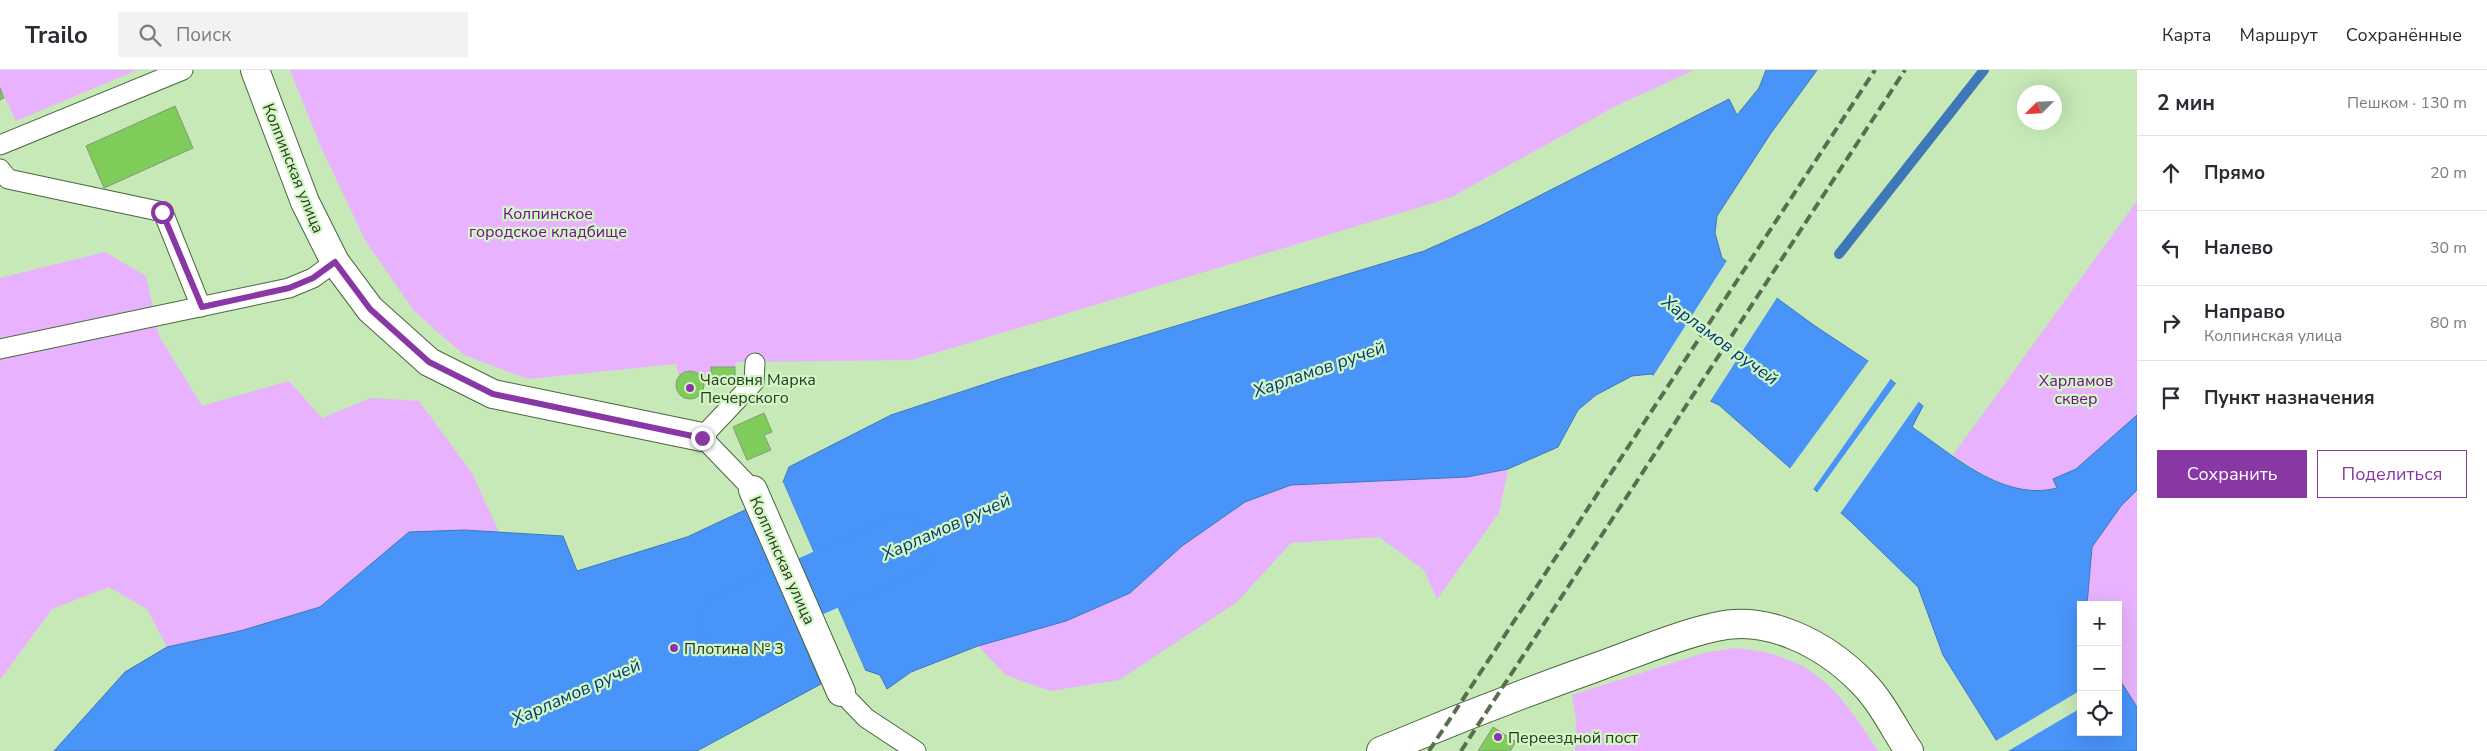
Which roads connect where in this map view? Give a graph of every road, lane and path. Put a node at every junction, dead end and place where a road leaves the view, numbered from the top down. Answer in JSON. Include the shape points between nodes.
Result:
{"nodes":[{"id":1,"x":183,"y":70,"type":"edge"},
{"id":2,"x":255,"y":70,"type":"edge"},
{"id":3,"x":0,"y":145,"type":"edge"},
{"id":4,"x":0,"y":169,"type":"edge"},
{"id":5,"x":335,"y":262,"type":"junction"},
{"id":6,"x":202,"y":307,"type":"junction"},
{"id":7,"x":0,"y":349,"type":"edge"},
{"id":8,"x":754,"y":363,"type":"dead end"},
{"id":9,"x":702,"y":438,"type":"junction"},
{"id":10,"x":753,"y":490,"type":"joint"},
{"id":11,"x":841,"y":692,"type":"joint"},
{"id":12,"x":916,"y":751,"type":"edge"},
{"id":13,"x":1381,"y":751,"type":"edge"},
{"id":14,"x":1909,"y":751,"type":"edge"}],
"edges":[{"from":1,"to":3,"type":"lane"},
{"from":2,"to":5,"type":"street","name":"Колпинская улица","via":[[305,202]]},
{"from":4,"to":6,"type":"lane","via":[[8,180],[162,212]]},
{"from":5,"to":6,"type":"lane","via":[[313,278],[289,288]]},
{"from":5,"to":9,"type":"street","name":"Колпинская улица","via":[[370,309],[429,362],[493,394]]},
{"from":6,"to":7,"type":"lane"},
{"from":8,"to":9,"type":"lane","via":[[754,382]]},
{"from":9,"to":10,"type":"lane","name":"Колпинская улица"},
{"from":10,"to":11,"type":"street","name":"Колпинская улица"},
{"from":11,"to":12,"type":"lane","name":"Колпинская улица","via":[[866,718]]},
{"from":13,"to":14,"type":"street","via":[[1492,705],[1717,626],[1740,624],[1764,627],[1806,641],[1845,667],[1863,683]]}]}
